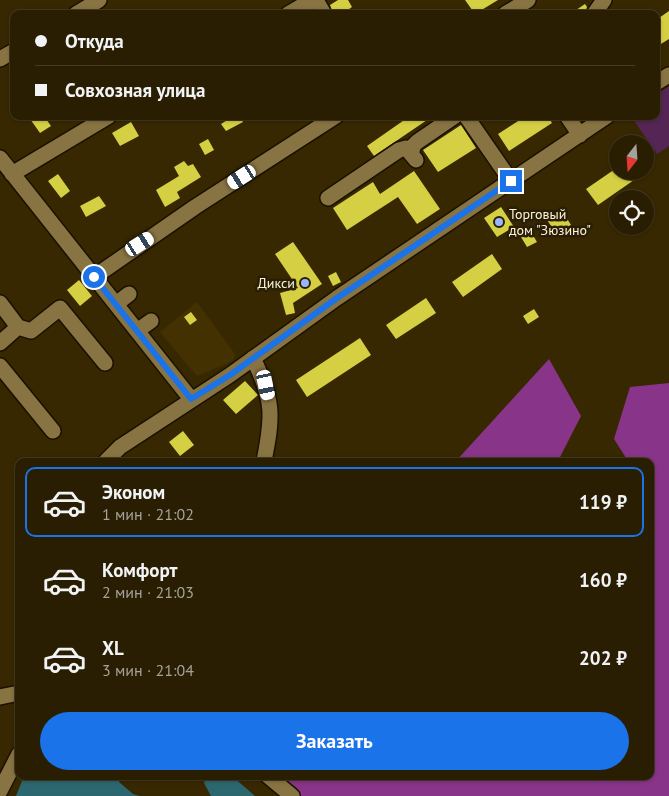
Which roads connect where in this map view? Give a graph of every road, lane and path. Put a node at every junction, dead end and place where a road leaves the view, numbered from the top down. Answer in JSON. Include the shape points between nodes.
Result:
{"nodes":[{"id":1,"x":99,"y":0,"type":"edge"},
{"id":2,"x":312,"y":0,"type":"edge"},
{"id":3,"x":528,"y":0,"type":"edge"},
{"id":4,"x":83,"y":10,"type":"edge"},
{"id":5,"x":295,"y":10,"type":"edge"},
{"id":6,"x":512,"y":10,"type":"edge"},
{"id":7,"x":102,"y":120,"type":"edge"},
{"id":8,"x":330,"y":120,"type":"edge"},
{"id":9,"x":449,"y":120,"type":"edge"},
{"id":10,"x":469,"y":120,"type":"edge"},
{"id":11,"x":570,"y":120,"type":"edge"},
{"id":12,"x":601,"y":120,"type":"edge"},
{"id":13,"x":580,"y":135,"type":"junction"},
{"id":14,"x":0,"y":158,"type":"edge"},
{"id":15,"x":12,"y":174,"type":"junction"},
{"id":16,"x":511,"y":181,"type":"junction"},
{"id":17,"x":328,"y":198,"type":"dead end"},
{"id":18,"x":94,"y":277,"type":"junction"},
{"id":19,"x":129,"y":294,"type":"dead end"},
{"id":20,"x":0,"y":303,"type":"edge"},
{"id":21,"x":116,"y":304,"type":"junction"},
{"id":22,"x":150,"y":320,"type":"dead end"},
{"id":23,"x":18,"y":327,"type":"junction"},
{"id":24,"x":137,"y":331,"type":"junction"},
{"id":25,"x":0,"y":343,"type":"edge"},
{"id":26,"x":244,"y":357,"type":"junction"},
{"id":27,"x":105,"y":363,"type":"dead end"},
{"id":28,"x":0,"y":366,"type":"edge"},
{"id":29,"x":191,"y":399,"type":"junction"},
{"id":30,"x":53,"y":431,"type":"dead end"},
{"id":31,"x":109,"y":458,"type":"edge"},
{"id":32,"x":265,"y":458,"type":"edge"},
{"id":33,"x":15,"y":762,"type":"edge"},
{"id":34,"x":273,"y":780,"type":"edge"},
{"id":35,"x":0,"y":791,"type":"edge"},
{"id":36,"x":292,"y":796,"type":"edge"}],
"edges":[{"from":1,"to":4,"type":"street"},
{"from":2,"to":5,"type":"street"},
{"from":3,"to":6,"type":"street"},
{"from":7,"to":15,"type":"street"},
{"from":8,"to":18,"type":"street"},
{"from":9,"to":17,"type":"street","via":[[413,146],[414,156],[406,148],[399,150]]},
{"from":10,"to":16,"type":"street"},
{"from":11,"to":13,"type":"street"},
{"from":12,"to":13,"type":"street"},
{"from":13,"to":16,"type":"street"},
{"from":14,"to":15,"type":"street"},
{"from":15,"to":18,"type":"street"},
{"from":16,"to":26,"type":"street"},
{"from":18,"to":21,"type":"street"},
{"from":19,"to":21,"type":"street"},
{"from":20,"to":23,"type":"street"},
{"from":21,"to":24,"type":"street"},
{"from":22,"to":24,"type":"street"},
{"from":23,"to":25,"type":"street"},
{"from":23,"to":27,"type":"street","via":[[31,331],[60,308]]},
{"from":24,"to":29,"type":"street"},
{"from":26,"to":29,"type":"street"},
{"from":26,"to":32,"type":"street","via":[[266,385],[271,424]]},
{"from":28,"to":30,"type":"street"},
{"from":29,"to":31,"type":"street","via":[[120,447]]},
{"from":33,"to":35,"type":"street"},
{"from":34,"to":36,"type":"street"}]}
